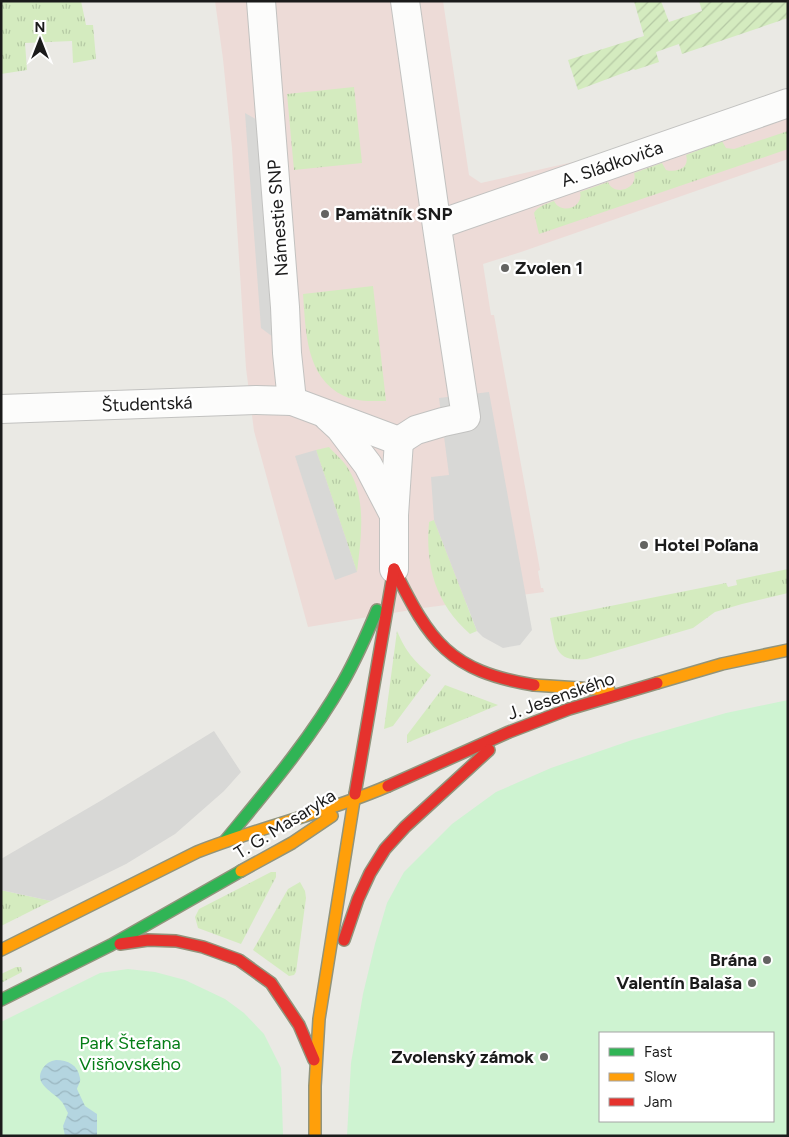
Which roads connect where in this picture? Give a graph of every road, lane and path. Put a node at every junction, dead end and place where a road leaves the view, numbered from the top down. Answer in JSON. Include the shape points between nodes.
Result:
{"nodes":[{"id":1,"x":261,"y":1,"type":"edge"},
{"id":2,"x":405,"y":1,"type":"edge"},
{"id":3,"x":788,"y":103,"type":"edge"},
{"id":4,"x":437,"y":225,"type":"junction"},
{"id":5,"x":292,"y":401,"type":"junction"},
{"id":6,"x":1,"y":409,"type":"edge"},
{"id":7,"x":324,"y":412,"type":"junction"},
{"id":8,"x":399,"y":441,"type":"junction"},
{"id":9,"x":394,"y":515,"type":"junction"},
{"id":10,"x":394,"y":570,"type":"junction"},
{"id":11,"x":788,"y":650,"type":"edge"},
{"id":12,"x":632,"y":690,"type":"junction"},
{"id":13,"x":509,"y":732,"type":"junction"},
{"id":14,"x":354,"y":801,"type":"junction"},
{"id":15,"x":225,"y":841,"type":"junction"},
{"id":16,"x":112,"y":945,"type":"junction"},
{"id":17,"x":1,"y":950,"type":"edge"},
{"id":18,"x":326,"y":976,"type":"junction"},
{"id":19,"x":1,"y":1000,"type":"edge"},
{"id":20,"x":316,"y":1063,"type":"junction"},
{"id":21,"x":315,"y":1136,"type":"edge"}],
"edges":[{"from":1,"to":5,"type":"street","name":"Námestie SNP"},
{"from":2,"to":4,"type":"street"},
{"from":3,"to":4,"type":"street","name":"A. Sládkoviča"},
{"from":4,"to":8,"type":"street","via":[[466,417],[416,430]]},
{"from":5,"to":6,"type":"street","name":"Študentská"},
{"from":5,"to":7,"type":"street"},
{"from":7,"to":8,"type":"street"},
{"from":7,"to":9,"type":"street","via":[[368,465]]},
{"from":8,"to":9,"type":"street"},
{"from":9,"to":10,"type":"street"},
{"from":10,"to":12,"type":"street","via":[[434,639],[455,659],[470,667],[494,677],[531,685]]},
{"from":10,"to":14,"type":"street"},
{"from":10,"to":15,"type":"street","via":[[338,691],[300,748]]},
{"from":11,"to":12,"type":"street","name":"J. Jesenského","via":[[722,664]]},
{"from":12,"to":13,"type":"street","name":"J. Jesenského"},
{"from":13,"to":14,"type":"street","name":"J. Jesenského"},
{"from":13,"to":18,"type":"street","via":[[385,849],[370,873]]},
{"from":14,"to":15,"type":"street","name":"T. G. Masaryka"},
{"from":14,"to":16,"type":"street","name":"T. G. Masaryka","via":[[292,843]]},
{"from":14,"to":18,"type":"street"},
{"from":15,"to":17,"type":"street","name":"T. G. Masaryka","via":[[196,852]]},
{"from":16,"to":19,"type":"street","name":"T. G. Masaryka"},
{"from":16,"to":20,"type":"street","via":[[148,940],[176,941],[239,960],[270,982],[299,1025]]},
{"from":18,"to":20,"type":"street"},
{"from":20,"to":21,"type":"street"}]}
